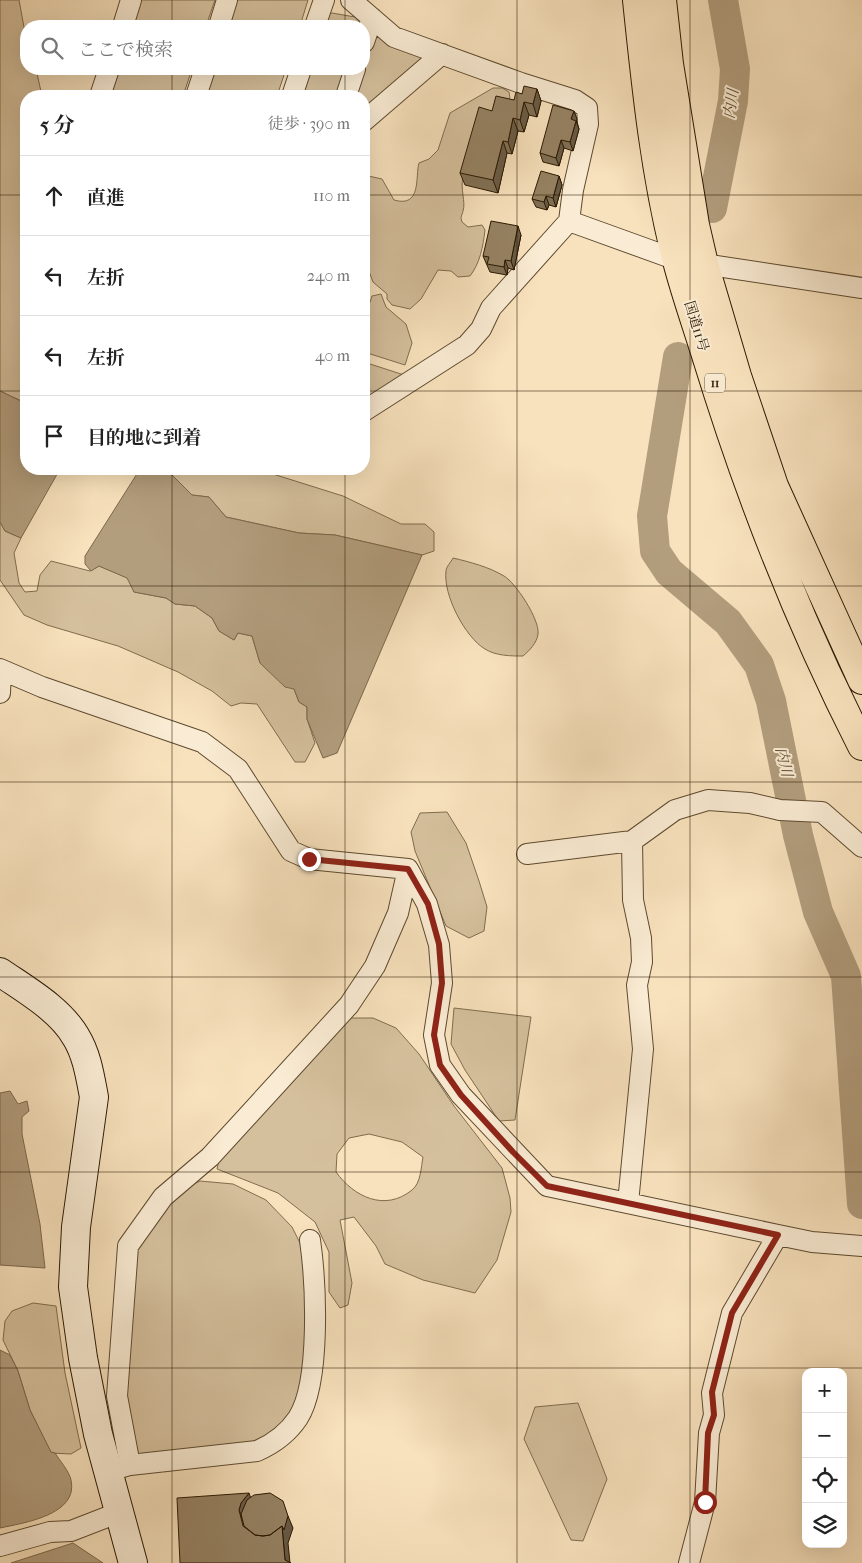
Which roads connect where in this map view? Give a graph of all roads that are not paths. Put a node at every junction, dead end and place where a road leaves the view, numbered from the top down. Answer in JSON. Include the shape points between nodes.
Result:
{"nodes":[{"id":1,"x":131,"y":0,"type":"edge"},
{"id":2,"x":227,"y":0,"type":"edge"},
{"id":3,"x":324,"y":0,"type":"edge"},
{"id":4,"x":351,"y":0,"type":"edge"},
{"id":5,"x":637,"y":0,"type":"edge"},
{"id":6,"x":662,"y":0,"type":"edge"},
{"id":7,"x":372,"y":18,"type":"junction"},
{"id":8,"x":125,"y":20,"type":"edge"},
{"id":9,"x":221,"y":20,"type":"edge"},
{"id":10,"x":317,"y":20,"type":"edge"},
{"id":11,"x":370,"y":24,"type":"edge"},
{"id":12,"x":442,"y":54,"type":"junction"},
{"id":13,"x":107,"y":75,"type":"edge"},
{"id":14,"x":203,"y":75,"type":"edge"},
{"id":15,"x":299,"y":75,"type":"edge"},
{"id":16,"x":353,"y":75,"type":"edge"},
{"id":17,"x":102,"y":90,"type":"edge"},
{"id":18,"x":198,"y":90,"type":"edge"},
{"id":19,"x":294,"y":90,"type":"edge"},
{"id":20,"x":348,"y":90,"type":"edge"},
{"id":21,"x":370,"y":116,"type":"edge"},
{"id":22,"x":569,"y":221,"type":"junction"},
{"id":23,"x":677,"y":260,"type":"junction"},
{"id":24,"x":704,"y":264,"type":"junction"},
{"id":25,"x":862,"y":288,"type":"edge"},
{"id":26,"x":370,"y":407,"type":"edge"},
{"id":27,"x":853,"y":649,"type":"edge"},
{"id":28,"x":1,"y":669,"type":"edge"},
{"id":29,"x":862,"y":680,"type":"edge"},
{"id":30,"x":0,"y":693,"type":"edge"},
{"id":31,"x":862,"y":746,"type":"edge"},
{"id":32,"x":632,"y":841,"type":"junction"},
{"id":33,"x":862,"y":847,"type":"edge"},
{"id":34,"x":527,"y":854,"type":"dead end"},
{"id":35,"x":408,"y":869,"type":"junction"},
{"id":36,"x":0,"y":972,"type":"edge"},
{"id":37,"x":628,"y":1203,"type":"junction"},
{"id":38,"x":778,"y":1235,"type":"junction"},
{"id":39,"x":310,"y":1240,"type":"dead end"},
{"id":40,"x":854,"y":1245,"type":"edge"},
{"id":41,"x":119,"y":1468,"type":"junction"},
{"id":42,"x":120,"y":1512,"type":"junction"},
{"id":43,"x":0,"y":1546,"type":"edge"},
{"id":44,"x":133,"y":1563,"type":"edge"},
{"id":45,"x":689,"y":1563,"type":"edge"}],
"edges":[{"from":1,"to":8,"type":"street"},
{"from":2,"to":9,"type":"street"},
{"from":3,"to":10,"type":"street"},
{"from":4,"to":7,"type":"street"},
{"from":5,"to":23,"type":"highway","name":"国道11号","number":"11","via":[[657,160]]},
{"from":6,"to":24,"type":"highway","name":"国道11号","number":"11","via":[[694,224]]},
{"from":7,"to":11,"type":"street"},
{"from":7,"to":12,"type":"street","via":[[394,37]]},
{"from":12,"to":21,"type":"street"},
{"from":12,"to":22,"type":"street","via":[[575,100],[587,108],[588,124]]},
{"from":13,"to":17,"type":"street"},
{"from":14,"to":18,"type":"street"},
{"from":15,"to":19,"type":"street"},
{"from":16,"to":20,"type":"street"},
{"from":22,"to":23,"type":"street"},
{"from":22,"to":26,"type":"street","via":[[491,308],[467,345]]},
{"from":23,"to":24,"type":"street"},
{"from":23,"to":31,"type":"highway","name":"国道11号","number":"11","via":[[728,428],[790,590]]},
{"from":24,"to":25,"type":"street"},
{"from":24,"to":27,"type":"highway","name":"国道11号","number":"11","via":[[774,486]]},
{"from":27,"to":29,"type":"highway","name":"国道11号","number":"11"},
{"from":28,"to":30,"type":"street"},
{"from":28,"to":35,"type":"street","via":[[42,687],[202,742],[238,769],[291,852],[309,859]]},
{"from":32,"to":33,"type":"street","via":[[675,810],[708,800],[822,812]]},
{"from":32,"to":34,"type":"street"},
{"from":32,"to":37,"type":"street","via":[[633,900],[641,938],[642,962],[637,985],[643,1049]]},
{"from":35,"to":37,"type":"street","via":[[428,904],[439,944],[442,983],[434,1035],[440,1065],[461,1095],[547,1186]]},
{"from":35,"to":41,"type":"street","via":[[398,913],[379,957],[349,1004],[210,1157],[163,1197],[128,1246],[117,1396]]},
{"from":36,"to":41,"type":"street","via":[[51,1009],[76,1036],[90,1076],[94,1096],[76,1226],[73,1287],[83,1358]]},
{"from":37,"to":38,"type":"street"},
{"from":38,"to":40,"type":"street","via":[[812,1242]]},
{"from":38,"to":45,"type":"street","via":[[732,1313],[712,1392],[714,1415],[708,1433],[705,1502]]},
{"from":39,"to":41,"type":"street","via":[[314,1270],[313,1359],[307,1395],[292,1426],[269,1446],[257,1451]]},
{"from":41,"to":42,"type":"street"},
{"from":42,"to":43,"type":"street","via":[[71,1531],[50,1532]]},
{"from":42,"to":44,"type":"street"}]}
